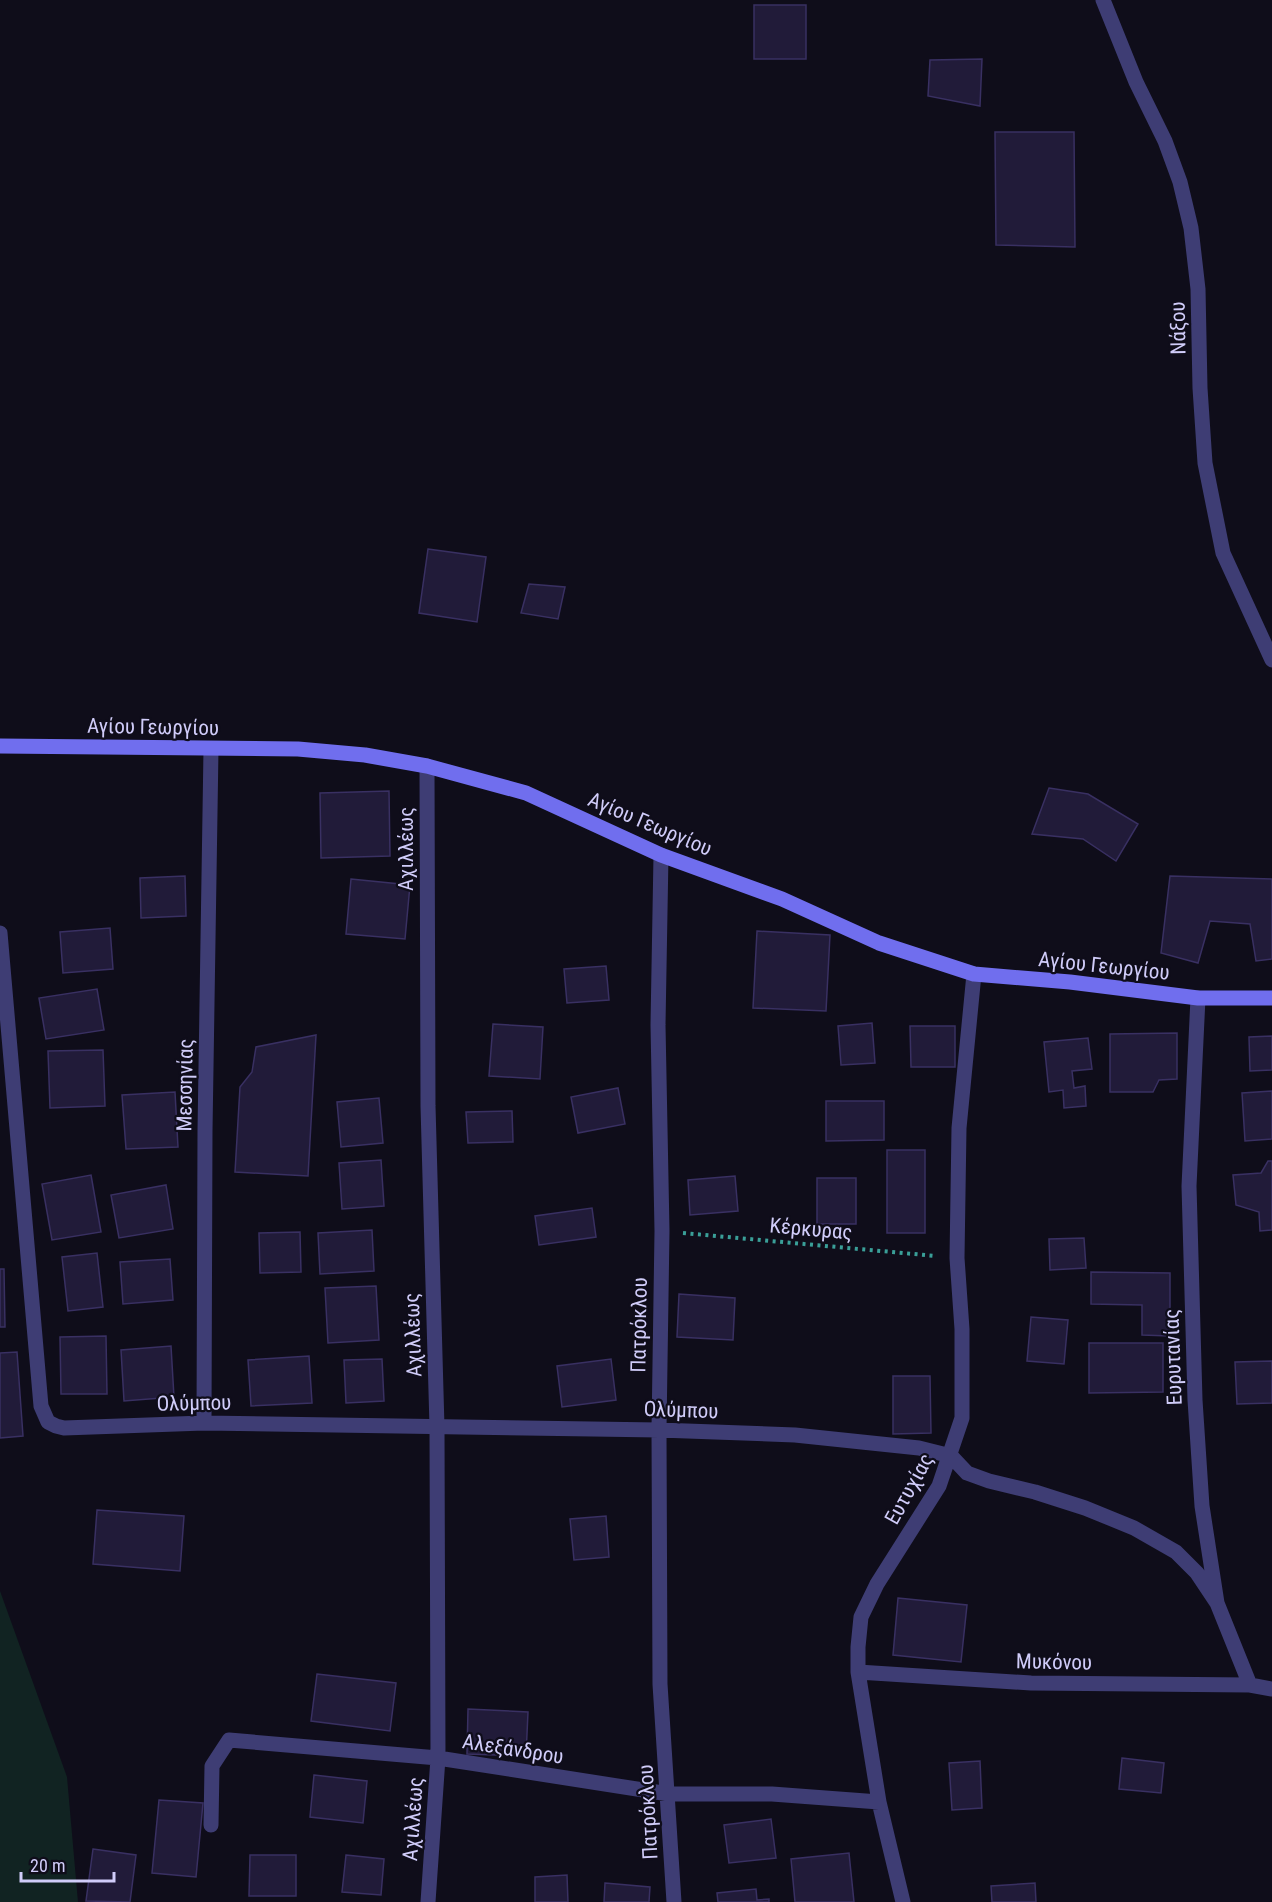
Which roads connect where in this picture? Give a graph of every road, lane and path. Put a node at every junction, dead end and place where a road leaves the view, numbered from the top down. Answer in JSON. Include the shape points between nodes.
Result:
{"nodes":[{"id":1,"x":1103,"y":0,"type":"edge"},
{"id":2,"x":1272,"y":660,"type":"edge"},
{"id":3,"x":0,"y":746,"type":"edge"},
{"id":4,"x":211,"y":749,"type":"junction"},
{"id":5,"x":427,"y":766,"type":"junction"},
{"id":6,"x":661,"y":855,"type":"junction"},
{"id":7,"x":0,"y":933,"type":"edge"},
{"id":8,"x":974,"y":974,"type":"junction"},
{"id":9,"x":1198,"y":998,"type":"junction"},
{"id":10,"x":1272,"y":998,"type":"edge"},
{"id":11,"x":662,"y":1230,"type":"junction"},
{"id":12,"x":957,"y":1258,"type":"junction"},
{"id":13,"x":204,"y":1423,"type":"junction"},
{"id":14,"x":437,"y":1427,"type":"junction"},
{"id":15,"x":659,"y":1430,"type":"junction"},
{"id":16,"x":951,"y":1456,"type":"junction"},
{"id":17,"x":1217,"y":1603,"type":"junction"},
{"id":18,"x":858,"y":1672,"type":"junction"},
{"id":19,"x":1250,"y":1685,"type":"junction"},
{"id":20,"x":1272,"y":1689,"type":"edge"},
{"id":21,"x":438,"y":1758,"type":"junction"},
{"id":22,"x":669,"y":1794,"type":"junction"},
{"id":23,"x":879,"y":1802,"type":"junction"},
{"id":24,"x":210,"y":1825,"type":"dead end"},
{"id":25,"x":428,"y":1902,"type":"edge"},
{"id":26,"x":674,"y":1902,"type":"edge"},
{"id":27,"x":903,"y":1902,"type":"edge"}],
"edges":[{"from":1,"to":2,"type":"street","name":"Νάξου","via":[[1180,182],[1191,228],[1198,289],[1200,388],[1209,485],[1223,553]]},
{"from":3,"to":4,"type":"street","name":"Αγίου Γεωργίου"},
{"from":4,"to":5,"type":"street","name":"Αγίου Γεωργίου","via":[[298,749]]},
{"from":4,"to":13,"type":"street","name":"Μεσσηνίας"},
{"from":5,"to":6,"type":"street","name":"Αγίου Γεωργίου","via":[[526,793]]},
{"from":5,"to":14,"type":"street","name":"Αχιλλέως","via":[[428,1106]]},
{"from":6,"to":8,"type":"street","name":"Αγίου Γεωργίου","via":[[782,899],[879,943]]},
{"from":6,"to":11,"type":"street","name":"Πατρόκλου","via":[[658,1025]]},
{"from":7,"to":13,"type":"street","name":"Ολύμπου","via":[[40,1406],[48,1422],[56,1426]]},
{"from":8,"to":9,"type":"street","name":"Αγίου Γεωργίου"},
{"from":8,"to":12,"type":"street","name":"Ευτυχίας","via":[[958,1128]]},
{"from":9,"to":10,"type":"street","name":"Αγίου Γεωργίου"},
{"from":9,"to":17,"type":"street","name":"Ευρυτανίας","via":[[1189,1186],[1195,1400],[1202,1506]]},
{"from":11,"to":12,"type":"path","name":"Κέρκυρας"},
{"from":11,"to":15,"type":"street","name":"Πατρόκλου"},
{"from":12,"to":16,"type":"street","name":"Ευτυχίας","via":[[962,1418]]},
{"from":13,"to":14,"type":"street","name":"Ολύμπου"},
{"from":14,"to":15,"type":"street","name":"Ολύμπου"},
{"from":14,"to":21,"type":"street","name":"Αχιλλέως"},
{"from":15,"to":16,"type":"street","name":"Ολύμπου","via":[[795,1435],[919,1448]]},
{"from":15,"to":22,"type":"street","name":"Πατρόκλου","via":[[660,1684]]},
{"from":16,"to":17,"type":"street","name":"Ολύμπου","via":[[967,1473],[1065,1501],[1134,1528],[1176,1552],[1197,1573]]},
{"from":16,"to":18,"type":"street","name":"Ευτυχίας","via":[[939,1486],[877,1584],[861,1617]]},
{"from":17,"to":19,"type":"street","name":"Ευρυτανίας"},
{"from":18,"to":19,"type":"street","name":"Μυκόνου","via":[[1031,1683]]},
{"from":18,"to":23,"type":"street","name":"Ευτυχίας"},
{"from":19,"to":20,"type":"street"},
{"from":21,"to":22,"type":"street","name":"Αλεξάνδρου"},
{"from":21,"to":24,"type":"street","name":"Αλεξάνδρου","via":[[230,1740],[212,1766]]},
{"from":21,"to":25,"type":"street","name":"Αχιλλέως"},
{"from":22,"to":23,"type":"street","name":"Αλεξάνδρου","via":[[772,1794]]},
{"from":22,"to":26,"type":"street","name":"Πατρόκλου"},
{"from":23,"to":27,"type":"street","name":"Ευτυχίας"}]}
